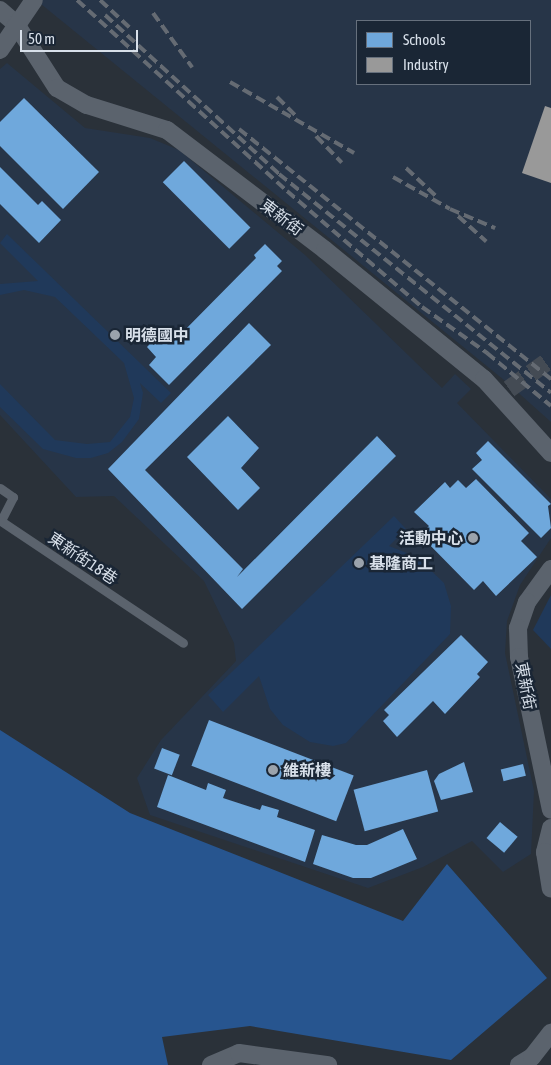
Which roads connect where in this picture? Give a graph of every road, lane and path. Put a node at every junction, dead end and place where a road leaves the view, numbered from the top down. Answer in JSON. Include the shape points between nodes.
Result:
{"nodes":[{"id":1,"x":31,"y":3,"type":"edge"},
{"id":2,"x":0,"y":10,"type":"edge"},
{"id":3,"x":16,"y":24,"type":"junction"},
{"id":4,"x":0,"y":50,"type":"edge"},
{"id":5,"x":551,"y":453,"type":"edge"},
{"id":6,"x":0,"y":488,"type":"edge"},
{"id":7,"x":551,"y":569,"type":"edge"},
{"id":8,"x":183,"y":643,"type":"dead end"},
{"id":9,"x":551,"y":810,"type":"edge"},
{"id":10,"x":551,"y":828,"type":"edge"},
{"id":11,"x":551,"y":889,"type":"edge"},
{"id":12,"x":551,"y":1034,"type":"edge"},
{"id":13,"x":211,"y":1065,"type":"edge"},
{"id":14,"x":328,"y":1065,"type":"edge"},
{"id":15,"x":519,"y":1065,"type":"edge"}],
"edges":[{"from":1,"to":3,"type":"street"},
{"from":2,"to":3,"type":"street","name":"東新街"},
{"from":3,"to":4,"type":"street"},
{"from":3,"to":5,"type":"street","name":"東新街","via":[[57,88],[87,105],[167,130],[505,393]]},
{"from":6,"to":8,"type":"lane","name":"東新街18巷","via":[[13,497],[1,521]]},
{"from":7,"to":9,"type":"street","name":"東新街","via":[[527,602],[518,628],[519,657]]},
{"from":10,"to":11,"type":"street","via":[[545,852]]},
{"from":12,"to":15,"type":"street","via":[[532,1057]]},
{"from":13,"to":14,"type":"street","via":[[239,1054]]}]}
